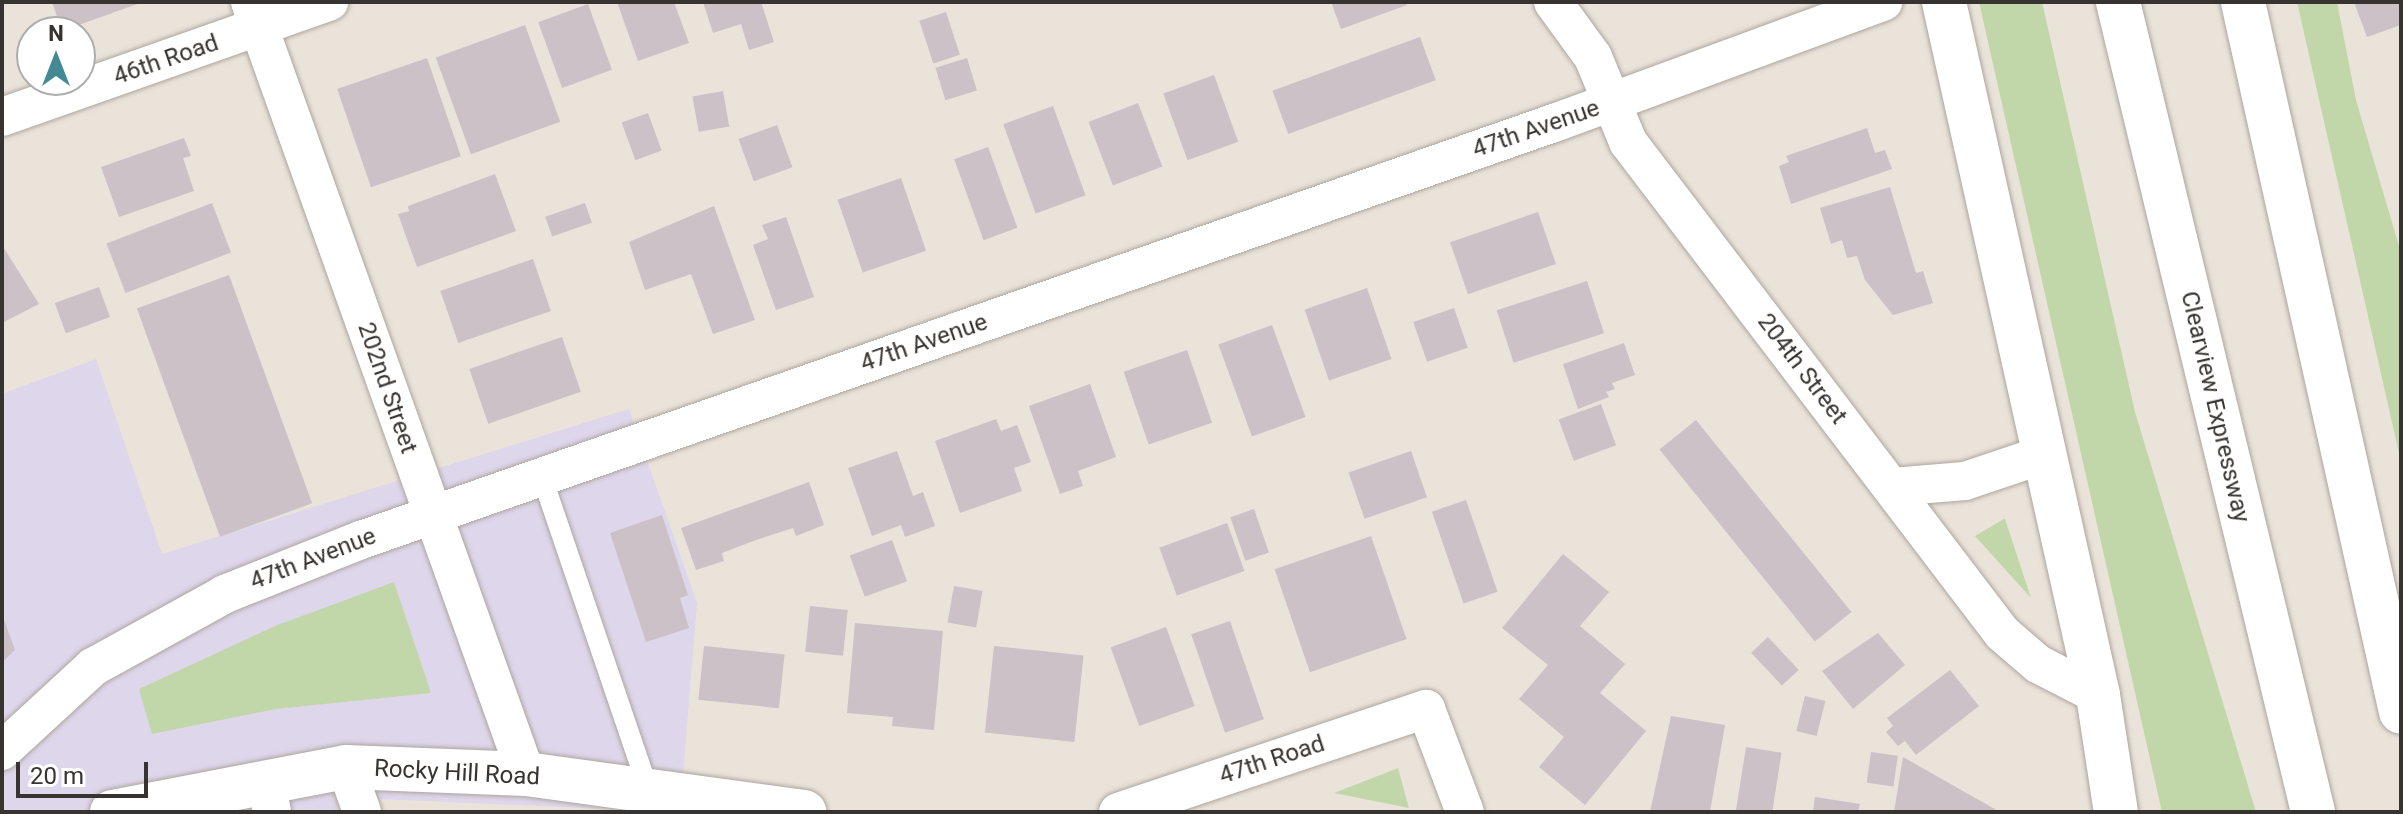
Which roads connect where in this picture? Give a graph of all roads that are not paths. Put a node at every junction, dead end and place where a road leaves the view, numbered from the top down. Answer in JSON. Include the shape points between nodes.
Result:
{"nodes":[{"id":1,"x":329,"y":2,"type":"edge"},
{"id":2,"x":1553,"y":2,"type":"edge"},
{"id":3,"x":1883,"y":2,"type":"edge"},
{"id":4,"x":1944,"y":2,"type":"edge"},
{"id":5,"x":2118,"y":2,"type":"edge"},
{"id":6,"x":2243,"y":2,"type":"edge"},
{"id":7,"x":254,"y":15,"type":"edge"},
{"id":8,"x":1613,"y":102,"type":"junction"},
{"id":9,"x":2,"y":117,"type":"edge"},
{"id":10,"x":2045,"y":454,"type":"junction"},
{"id":11,"x":542,"y":477,"type":"junction"},
{"id":12,"x":1892,"y":487,"type":"junction"},
{"id":13,"x":432,"y":516,"type":"junction"},
{"id":14,"x":2098,"y":695,"type":"junction"},
{"id":15,"x":2401,"y":712,"type":"edge"},
{"id":16,"x":2,"y":751,"type":"edge"},
{"id":17,"x":346,"y":767,"type":"junction"},
{"id":18,"x":526,"y":774,"type":"junction"},
{"id":19,"x":649,"y":791,"type":"junction"},
{"id":20,"x":269,"y":797,"type":"edge"},
{"id":21,"x":112,"y":812,"type":"edge"},
{"id":22,"x":362,"y":812,"type":"edge"},
{"id":23,"x":804,"y":812,"type":"edge"},
{"id":24,"x":1118,"y":812,"type":"edge"},
{"id":25,"x":1465,"y":812,"type":"edge"},
{"id":26,"x":2116,"y":812,"type":"edge"},
{"id":27,"x":2313,"y":812,"type":"edge"}],
"edges":[{"from":1,"to":7,"type":"street","name":"46th Road"},
{"from":2,"to":8,"type":"street","name":"204th Street","via":[[1593,57]]},
{"from":3,"to":8,"type":"street","name":"47th Avenue"},
{"from":4,"to":10,"type":"main road"},
{"from":5,"to":27,"type":"main road","name":"Clearview Expressway"},
{"from":6,"to":15,"type":"main road"},
{"from":7,"to":9,"type":"street","name":"46th Road"},
{"from":7,"to":13,"type":"street","name":"202nd Street"},
{"from":8,"to":11,"type":"street","name":"47th Avenue"},
{"from":8,"to":12,"type":"street","name":"204th Street","via":[[1628,142]]},
{"from":10,"to":12,"type":"street","via":[[1965,481]]},
{"from":10,"to":14,"type":"main road"},
{"from":11,"to":13,"type":"street","name":"47th Avenue"},
{"from":11,"to":19,"type":"lane"},
{"from":12,"to":14,"type":"street","name":"204th Street","via":[[2019,651]]},
{"from":13,"to":16,"type":"street","name":"47th Avenue","via":[[225,594],[93,667]]},
{"from":13,"to":18,"type":"street","name":"202nd Street"},
{"from":14,"to":26,"type":"main road"},
{"from":17,"to":18,"type":"main road","name":"Rocky Hill Road"},
{"from":17,"to":20,"type":"main road","name":"Rocky Hill Road"},
{"from":17,"to":22,"type":"street"},
{"from":18,"to":19,"type":"main road","name":"Rocky Hill Road"},
{"from":19,"to":23,"type":"main road","name":"Rocky Hill Road"},
{"from":20,"to":21,"type":"main road","name":"Rocky Hill Road"},
{"from":24,"to":25,"type":"street","name":"47th Road","via":[[1426,709]]}]}
